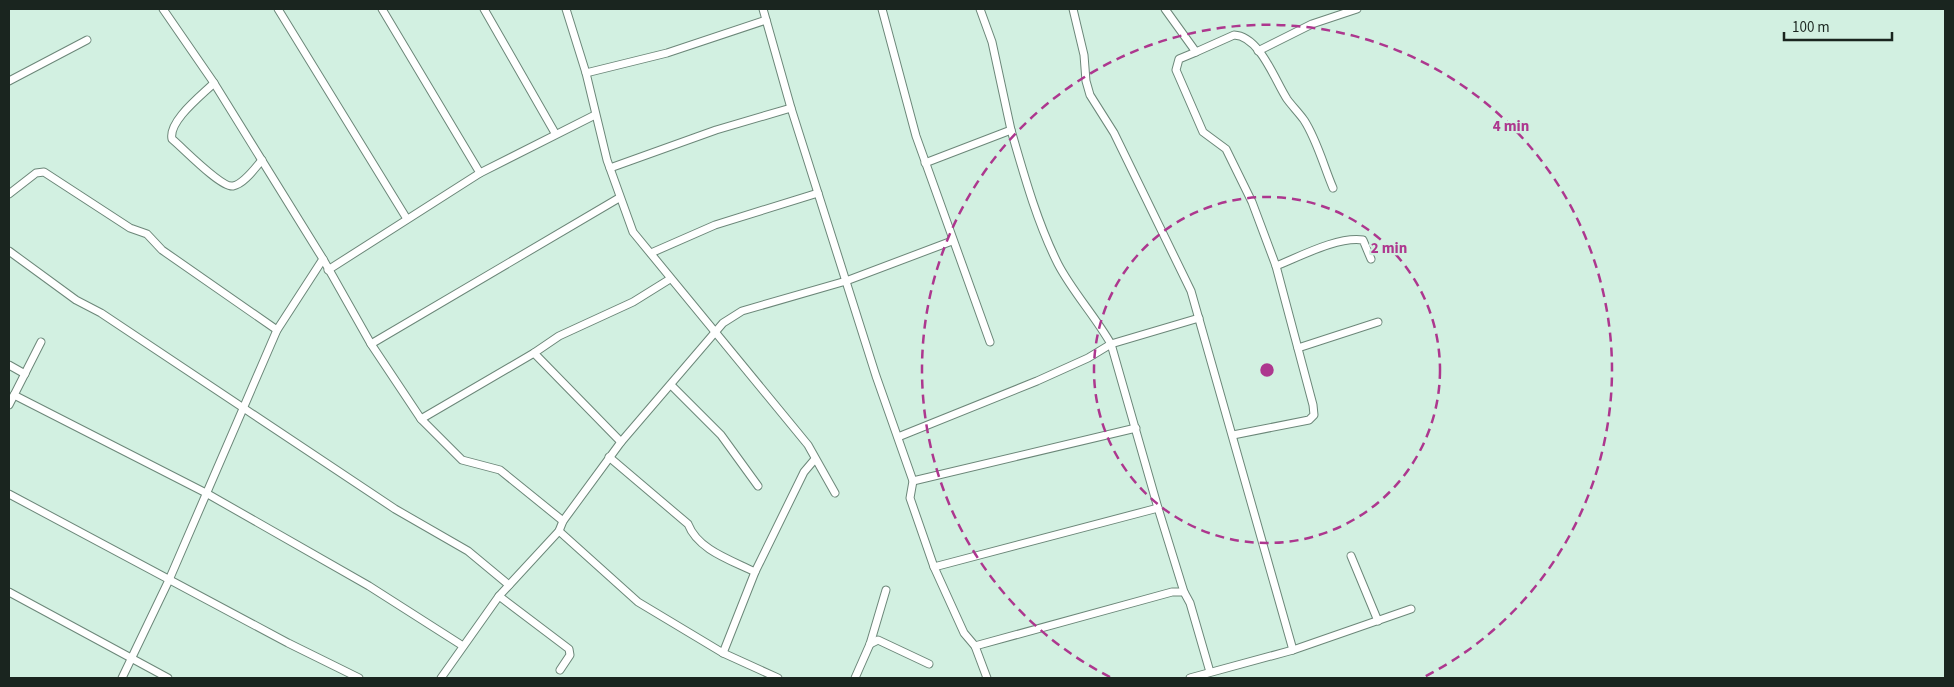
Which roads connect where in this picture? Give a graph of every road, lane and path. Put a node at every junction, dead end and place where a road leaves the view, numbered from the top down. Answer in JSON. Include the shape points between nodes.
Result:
{"nodes":[{"id":1,"x":163,"y":9,"type":"edge"},
{"id":2,"x":278,"y":9,"type":"edge"},
{"id":3,"x":382,"y":9,"type":"edge"},
{"id":4,"x":484,"y":9,"type":"edge"},
{"id":5,"x":566,"y":9,"type":"edge"},
{"id":6,"x":763,"y":9,"type":"edge"},
{"id":7,"x":882,"y":9,"type":"edge"},
{"id":8,"x":980,"y":9,"type":"edge"},
{"id":9,"x":1073,"y":9,"type":"edge"},
{"id":10,"x":1165,"y":9,"type":"edge"},
{"id":11,"x":1357,"y":9,"type":"edge"},
{"id":12,"x":766,"y":20,"type":"junction"},
{"id":13,"x":87,"y":40,"type":"dead end"},
{"id":14,"x":1258,"y":51,"type":"junction"},
{"id":15,"x":1196,"y":52,"type":"junction"},
{"id":16,"x":586,"y":73,"type":"junction"},
{"id":17,"x":9,"y":81,"type":"edge"},
{"id":18,"x":214,"y":83,"type":"junction"},
{"id":19,"x":791,"y":108,"type":"junction"},
{"id":20,"x":595,"y":114,"type":"junction"},
{"id":21,"x":1010,"y":130,"type":"junction"},
{"id":22,"x":555,"y":133,"type":"junction"},
{"id":23,"x":262,"y":160,"type":"junction"},
{"id":24,"x":925,"y":162,"type":"junction"},
{"id":25,"x":610,"y":168,"type":"junction"},
{"id":26,"x":480,"y":173,"type":"junction"},
{"id":27,"x":1333,"y":188,"type":"dead end"},
{"id":28,"x":9,"y":194,"type":"edge"},
{"id":29,"x":818,"y":194,"type":"junction"},
{"id":30,"x":619,"y":198,"type":"junction"},
{"id":31,"x":407,"y":219,"type":"junction"},
{"id":32,"x":952,"y":240,"type":"junction"},
{"id":33,"x":9,"y":251,"type":"edge"},
{"id":34,"x":651,"y":253,"type":"junction"},
{"id":35,"x":323,"y":259,"type":"junction"},
{"id":36,"x":1371,"y":259,"type":"dead end"},
{"id":37,"x":1276,"y":266,"type":"junction"},
{"id":38,"x":328,"y":270,"type":"junction"},
{"id":39,"x":670,"y":279,"type":"junction"},
{"id":40,"x":846,"y":281,"type":"junction"},
{"id":41,"x":1199,"y":318,"type":"junction"},
{"id":42,"x":1378,"y":322,"type":"dead end"},
{"id":43,"x":278,"y":330,"type":"junction"},
{"id":44,"x":715,"y":332,"type":"junction"},
{"id":45,"x":41,"y":342,"type":"dead end"},
{"id":46,"x":990,"y":342,"type":"dead end"},
{"id":47,"x":371,"y":344,"type":"junction"},
{"id":48,"x":1111,"y":344,"type":"junction"},
{"id":49,"x":1298,"y":348,"type":"junction"},
{"id":50,"x":534,"y":353,"type":"junction"},
{"id":51,"x":9,"y":365,"type":"edge"},
{"id":52,"x":25,"y":374,"type":"junction"},
{"id":53,"x":671,"y":385,"type":"junction"},
{"id":54,"x":14,"y":395,"type":"junction"},
{"id":55,"x":9,"y":405,"type":"edge"},
{"id":56,"x":242,"y":408,"type":"junction"},
{"id":57,"x":421,"y":419,"type":"junction"},
{"id":58,"x":1136,"y":428,"type":"junction"},
{"id":59,"x":1233,"y":435,"type":"junction"},
{"id":60,"x":898,"y":437,"type":"junction"},
{"id":61,"x":621,"y":442,"type":"junction"},
{"id":62,"x":609,"y":456,"type":"junction"},
{"id":63,"x":815,"y":459,"type":"junction"},
{"id":64,"x":913,"y":481,"type":"junction"},
{"id":65,"x":758,"y":486,"type":"dead end"},
{"id":66,"x":206,"y":493,"type":"junction"},
{"id":67,"x":835,"y":493,"type":"dead end"},
{"id":68,"x":9,"y":494,"type":"edge"},
{"id":69,"x":1158,"y":508,"type":"junction"},
{"id":70,"x":562,"y":521,"type":"junction"},
{"id":71,"x":559,"y":531,"type":"junction"},
{"id":72,"x":1351,"y":556,"type":"dead end"},
{"id":73,"x":934,"y":567,"type":"junction"},
{"id":74,"x":755,"y":572,"type":"junction"},
{"id":75,"x":169,"y":580,"type":"junction"},
{"id":76,"x":509,"y":585,"type":"junction"},
{"id":77,"x":886,"y":590,"type":"dead end"},
{"id":78,"x":9,"y":592,"type":"edge"},
{"id":79,"x":1184,"y":592,"type":"junction"},
{"id":80,"x":499,"y":596,"type":"junction"},
{"id":81,"x":1411,"y":609,"type":"dead end"},
{"id":82,"x":1378,"y":621,"type":"junction"},
{"id":83,"x":870,"y":644,"type":"junction"},
{"id":84,"x":463,"y":646,"type":"junction"},
{"id":85,"x":975,"y":646,"type":"junction"},
{"id":86,"x":1292,"y":650,"type":"junction"},
{"id":87,"x":723,"y":653,"type":"junction"},
{"id":88,"x":132,"y":660,"type":"junction"},
{"id":89,"x":929,"y":664,"type":"dead end"},
{"id":90,"x":560,"y":670,"type":"dead end"},
{"id":91,"x":1210,"y":672,"type":"junction"},
{"id":92,"x":122,"y":678,"type":"edge"},
{"id":93,"x":168,"y":678,"type":"edge"},
{"id":94,"x":359,"y":678,"type":"edge"},
{"id":95,"x":443,"y":678,"type":"edge"},
{"id":96,"x":778,"y":678,"type":"edge"},
{"id":97,"x":855,"y":678,"type":"edge"},
{"id":98,"x":987,"y":678,"type":"edge"},
{"id":99,"x":1190,"y":678,"type":"edge"}],
"edges":[{"from":1,"to":18,"type":"street"},
{"from":2,"to":31,"type":"street"},
{"from":3,"to":26,"type":"street"},
{"from":4,"to":22,"type":"street"},
{"from":5,"to":16,"type":"street"},
{"from":6,"to":12,"type":"street"},
{"from":7,"to":24,"type":"street"},
{"from":8,"to":21,"type":"street","via":[[992,42]]},
{"from":9,"to":41,"type":"street","via":[[1090,95],[1127,159],[1191,291]]},
{"from":10,"to":15,"type":"street"},
{"from":11,"to":14,"type":"street","via":[[1312,24]]},
{"from":12,"to":16,"type":"street","via":[[668,53]]},
{"from":12,"to":19,"type":"street"},
{"from":13,"to":17,"type":"street"},
{"from":14,"to":15,"type":"street","via":[[1245,39],[1234,35]]},
{"from":14,"to":27,"type":"street","via":[[1266,59],[1287,99],[1305,121]]},
{"from":15,"to":37,"type":"street","via":[[1179,59],[1176,70],[1203,132],[1226,149],[1252,202]]},
{"from":16,"to":20,"type":"street"},
{"from":18,"to":23,"type":"street"},
{"from":18,"to":23,"type":"street","via":[[182,114],[172,129],[172,139],[230,186],[243,181]]},
{"from":19,"to":25,"type":"street","via":[[716,130]]},
{"from":19,"to":29,"type":"street"},
{"from":20,"to":22,"type":"street"},
{"from":20,"to":25,"type":"street"},
{"from":21,"to":24,"type":"street"},
{"from":21,"to":48,"type":"street","via":[[1058,265]]},
{"from":22,"to":26,"type":"street"},
{"from":23,"to":35,"type":"street"},
{"from":24,"to":32,"type":"street"},
{"from":25,"to":30,"type":"street"},
{"from":26,"to":31,"type":"street"},
{"from":28,"to":43,"type":"street","via":[[36,173],[44,172],[130,228],[147,234],[162,250]]},
{"from":29,"to":34,"type":"street","via":[[715,225]]},
{"from":29,"to":40,"type":"street"},
{"from":30,"to":34,"type":"street","via":[[633,232]]},
{"from":30,"to":47,"type":"street"},
{"from":31,"to":38,"type":"street","via":[[370,246]]},
{"from":32,"to":40,"type":"street"},
{"from":32,"to":46,"type":"street"},
{"from":33,"to":56,"type":"street","via":[[76,300],[101,313]]},
{"from":34,"to":39,"type":"street"},
{"from":35,"to":38,"type":"street"},
{"from":35,"to":43,"type":"street"},
{"from":36,"to":37,"type":"street","via":[[1362,240],[1354,239]]},
{"from":37,"to":49,"type":"street"},
{"from":38,"to":47,"type":"street"},
{"from":39,"to":44,"type":"street"},
{"from":39,"to":50,"type":"street","via":[[633,302],[559,336]]},
{"from":40,"to":44,"type":"street","via":[[733,315]]},
{"from":40,"to":60,"type":"street"},
{"from":41,"to":48,"type":"street"},
{"from":41,"to":59,"type":"street"},
{"from":42,"to":49,"type":"street"},
{"from":43,"to":56,"type":"street"},
{"from":44,"to":53,"type":"street"},
{"from":44,"to":63,"type":"street","via":[[808,445]]},
{"from":45,"to":52,"type":"street"},
{"from":47,"to":57,"type":"street"},
{"from":48,"to":58,"type":"street"},
{"from":48,"to":60,"type":"street","via":[[1037,381]]},
{"from":49,"to":59,"type":"street","via":[[1314,415],[1309,420]]},
{"from":50,"to":57,"type":"street"},
{"from":50,"to":61,"type":"street"},
{"from":51,"to":52,"type":"street"},
{"from":52,"to":54,"type":"street"},
{"from":53,"to":61,"type":"street"},
{"from":53,"to":65,"type":"street","via":[[720,435]]},
{"from":54,"to":55,"type":"street"},
{"from":54,"to":66,"type":"street"},
{"from":56,"to":66,"type":"street"},
{"from":56,"to":76,"type":"street","via":[[395,509],[468,550]]},
{"from":57,"to":70,"type":"street","via":[[462,460],[500,470]]},
{"from":58,"to":64,"type":"street"},
{"from":58,"to":69,"type":"street"},
{"from":59,"to":86,"type":"street"},
{"from":60,"to":64,"type":"street"},
{"from":61,"to":62,"type":"street"},
{"from":62,"to":70,"type":"street"},
{"from":62,"to":74,"type":"street","via":[[688,524],[692,536],[704,546]]},
{"from":63,"to":67,"type":"street"},
{"from":63,"to":74,"type":"street","via":[[804,472]]},
{"from":64,"to":73,"type":"street","via":[[910,498]]},
{"from":66,"to":75,"type":"street"},
{"from":66,"to":84,"type":"street","via":[[369,586]]},
{"from":68,"to":75,"type":"street"},
{"from":69,"to":73,"type":"street"},
{"from":69,"to":79,"type":"street"},
{"from":70,"to":71,"type":"street"},
{"from":71,"to":76,"type":"street"},
{"from":71,"to":87,"type":"street","via":[[638,602]]},
{"from":72,"to":82,"type":"street"},
{"from":73,"to":85,"type":"street","via":[[964,633]]},
{"from":74,"to":87,"type":"street"},
{"from":75,"to":88,"type":"street"},
{"from":75,"to":94,"type":"street"},
{"from":76,"to":80,"type":"street"},
{"from":77,"to":83,"type":"street"},
{"from":78,"to":88,"type":"street"},
{"from":79,"to":85,"type":"street","via":[[1172,592]]},
{"from":79,"to":91,"type":"street"},
{"from":80,"to":84,"type":"street"},
{"from":80,"to":90,"type":"street","via":[[569,649],[570,655]]},
{"from":81,"to":82,"type":"street"},
{"from":82,"to":86,"type":"street"},
{"from":83,"to":89,"type":"street","via":[[878,640]]},
{"from":83,"to":97,"type":"street"},
{"from":84,"to":95,"type":"street"},
{"from":85,"to":98,"type":"street"},
{"from":86,"to":91,"type":"street"},
{"from":87,"to":96,"type":"street"},
{"from":88,"to":92,"type":"street"},
{"from":88,"to":93,"type":"street"},
{"from":91,"to":99,"type":"street"}]}
